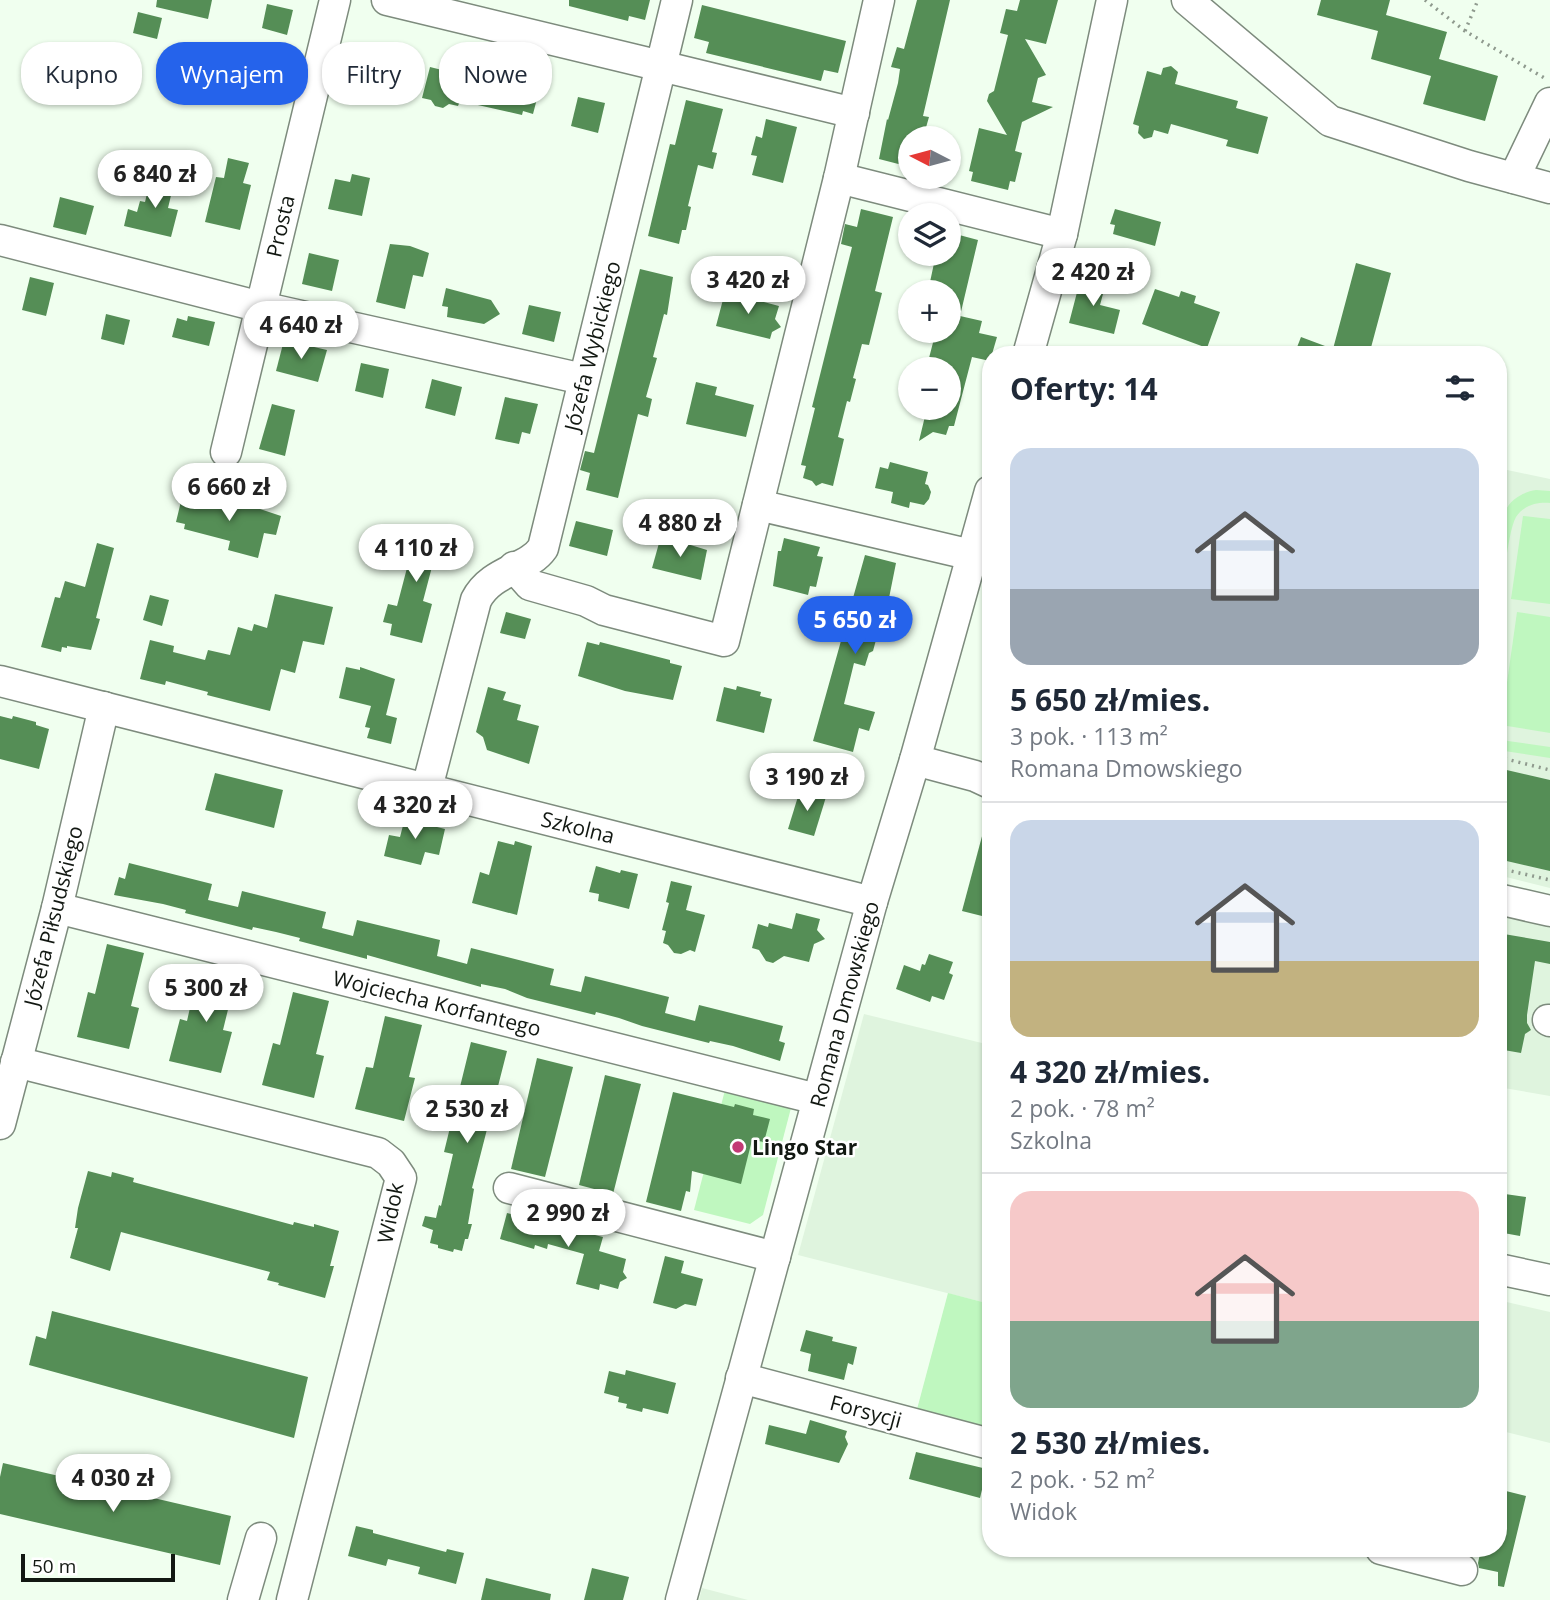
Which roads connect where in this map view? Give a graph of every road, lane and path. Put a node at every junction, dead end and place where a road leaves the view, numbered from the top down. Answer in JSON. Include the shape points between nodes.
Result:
{"nodes":[{"id":1,"x":335,"y":0,"type":"edge"},
{"id":2,"x":387,"y":0,"type":"edge"},
{"id":3,"x":677,"y":0,"type":"edge"},
{"id":4,"x":880,"y":0,"type":"edge"},
{"id":5,"x":1112,"y":0,"type":"edge"},
{"id":6,"x":1187,"y":0,"type":"edge"},
{"id":7,"x":1425,"y":0,"type":"edge"},
{"id":8,"x":1478,"y":0,"type":"edge"},
{"id":9,"x":1465,"y":31,"type":"junction"},
{"id":10,"x":661,"y":65,"type":"junction"},
{"id":11,"x":1550,"y":81,"type":"edge"},
{"id":12,"x":1550,"y":103,"type":"edge"},
{"id":13,"x":854,"y":113,"type":"junction"},
{"id":14,"x":839,"y":178,"type":"junction"},
{"id":15,"x":1514,"y":178,"type":"junction"},
{"id":16,"x":1550,"y":188,"type":"edge"},
{"id":17,"x":1062,"y":234,"type":"junction"},
{"id":18,"x":0,"y":240,"type":"edge"},
{"id":19,"x":261,"y":307,"type":"junction"},
{"id":20,"x":1031,"y":346,"type":"edge"},
{"id":21,"x":583,"y":379,"type":"junction"},
{"id":22,"x":226,"y":452,"type":"dead end"},
{"id":23,"x":758,"y":505,"type":"junction"},
{"id":24,"x":982,"y":519,"type":"edge"},
{"id":25,"x":972,"y":555,"type":"junction"},
{"id":26,"x":514,"y":566,"type":"junction"},
{"id":27,"x":0,"y":681,"type":"edge"},
{"id":28,"x":104,"y":707,"type":"junction"},
{"id":29,"x":1507,"y":759,"type":"edge"},
{"id":30,"x":915,"y":760,"type":"junction"},
{"id":31,"x":1550,"y":769,"type":"edge"},
{"id":32,"x":982,"y":779,"type":"edge"},
{"id":33,"x":427,"y":788,"type":"junction"},
{"id":34,"x":1507,"y":870,"type":"edge"},
{"id":35,"x":1550,"y":880,"type":"edge"},
{"id":36,"x":1507,"y":901,"type":"edge"},
{"id":37,"x":872,"y":902,"type":"junction"},
{"id":38,"x":57,"y":908,"type":"junction"},
{"id":39,"x":1550,"y":911,"type":"edge"},
{"id":40,"x":16,"y":1062,"type":"junction"},
{"id":41,"x":817,"y":1099,"type":"junction"},
{"id":42,"x":0,"y":1124,"type":"edge"},
{"id":43,"x":509,"y":1188,"type":"dead end"},
{"id":44,"x":775,"y":1258,"type":"junction"},
{"id":45,"x":1507,"y":1271,"type":"edge"},
{"id":46,"x":1550,"y":1280,"type":"edge"},
{"id":47,"x":741,"y":1378,"type":"junction"},
{"id":48,"x":982,"y":1442,"type":"edge"},
{"id":49,"x":261,"y":1538,"type":"dead end"},
{"id":50,"x":1412,"y":1557,"type":"edge"},
{"id":51,"x":1462,"y":1570,"type":"dead end"},
{"id":52,"x":243,"y":1600,"type":"edge"},
{"id":53,"x":292,"y":1600,"type":"edge"},
{"id":54,"x":681,"y":1600,"type":"edge"}],
"edges":[{"from":1,"to":19,"type":"street","name":"Prosta"},
{"from":2,"to":10,"type":"street"},
{"from":3,"to":10,"type":"street","name":"Józefa Wybickiego"},
{"from":4,"to":13,"type":"street"},
{"from":5,"to":17,"type":"street"},
{"from":6,"to":15,"type":"street","via":[[1330,121]]},
{"from":7,"to":9,"type":"path"},
{"from":8,"to":9,"type":"path"},
{"from":9,"to":11,"type":"path"},
{"from":10,"to":13,"type":"street"},
{"from":10,"to":21,"type":"street","name":"Józefa Wybickiego"},
{"from":12,"to":15,"type":"street"},
{"from":13,"to":14,"type":"street"},
{"from":14,"to":17,"type":"street"},
{"from":14,"to":23,"type":"street"},
{"from":15,"to":16,"type":"street"},
{"from":17,"to":20,"type":"street"},
{"from":18,"to":19,"type":"street"},
{"from":19,"to":21,"type":"street"},
{"from":19,"to":22,"type":"street","name":"Prosta"},
{"from":21,"to":26,"type":"street","name":"Józefa Wybickiego","via":[[543,548]]},
{"from":23,"to":25,"type":"street"},
{"from":23,"to":26,"type":"street","via":[[724,641],[536,587],[525,582]]},
{"from":24,"to":25,"type":"street","name":"Romana Dmowskiego"},
{"from":25,"to":30,"type":"street","name":"Romana Dmowskiego"},
{"from":26,"to":33,"type":"street","name":"Józefa Wybickiego","via":[[489,583],[476,600]]},
{"from":27,"to":28,"type":"street","name":"Szkolna"},
{"from":28,"to":33,"type":"street","name":"Szkolna"},
{"from":28,"to":38,"type":"street","name":"Józefa Piłsudskiego"},
{"from":29,"to":31,"type":"path"},
{"from":30,"to":32,"type":"street"},
{"from":30,"to":37,"type":"street","name":"Romana Dmowskiego"},
{"from":33,"to":37,"type":"street","name":"Szkolna"},
{"from":34,"to":35,"type":"path"},
{"from":36,"to":39,"type":"street"},
{"from":37,"to":41,"type":"street","name":"Romana Dmowskiego"},
{"from":38,"to":40,"type":"street","name":"Józefa Piłsudskiego"},
{"from":38,"to":41,"type":"street","name":"Wojciecha Korfantego"},
{"from":40,"to":42,"type":"street","name":"Józefa Piłsudskiego"},
{"from":40,"to":53,"type":"street","name":"Widok","via":[[378,1153],[401,1178]]},
{"from":41,"to":44,"type":"street","name":"Romana Dmowskiego"},
{"from":43,"to":44,"type":"street"},
{"from":44,"to":47,"type":"street","name":"Romana Dmowskiego"},
{"from":45,"to":46,"type":"street"},
{"from":47,"to":48,"type":"street","name":"Forsycji"},
{"from":47,"to":54,"type":"street","name":"Romana Dmowskiego"},
{"from":49,"to":52,"type":"street"},
{"from":50,"to":51,"type":"street"}]}
